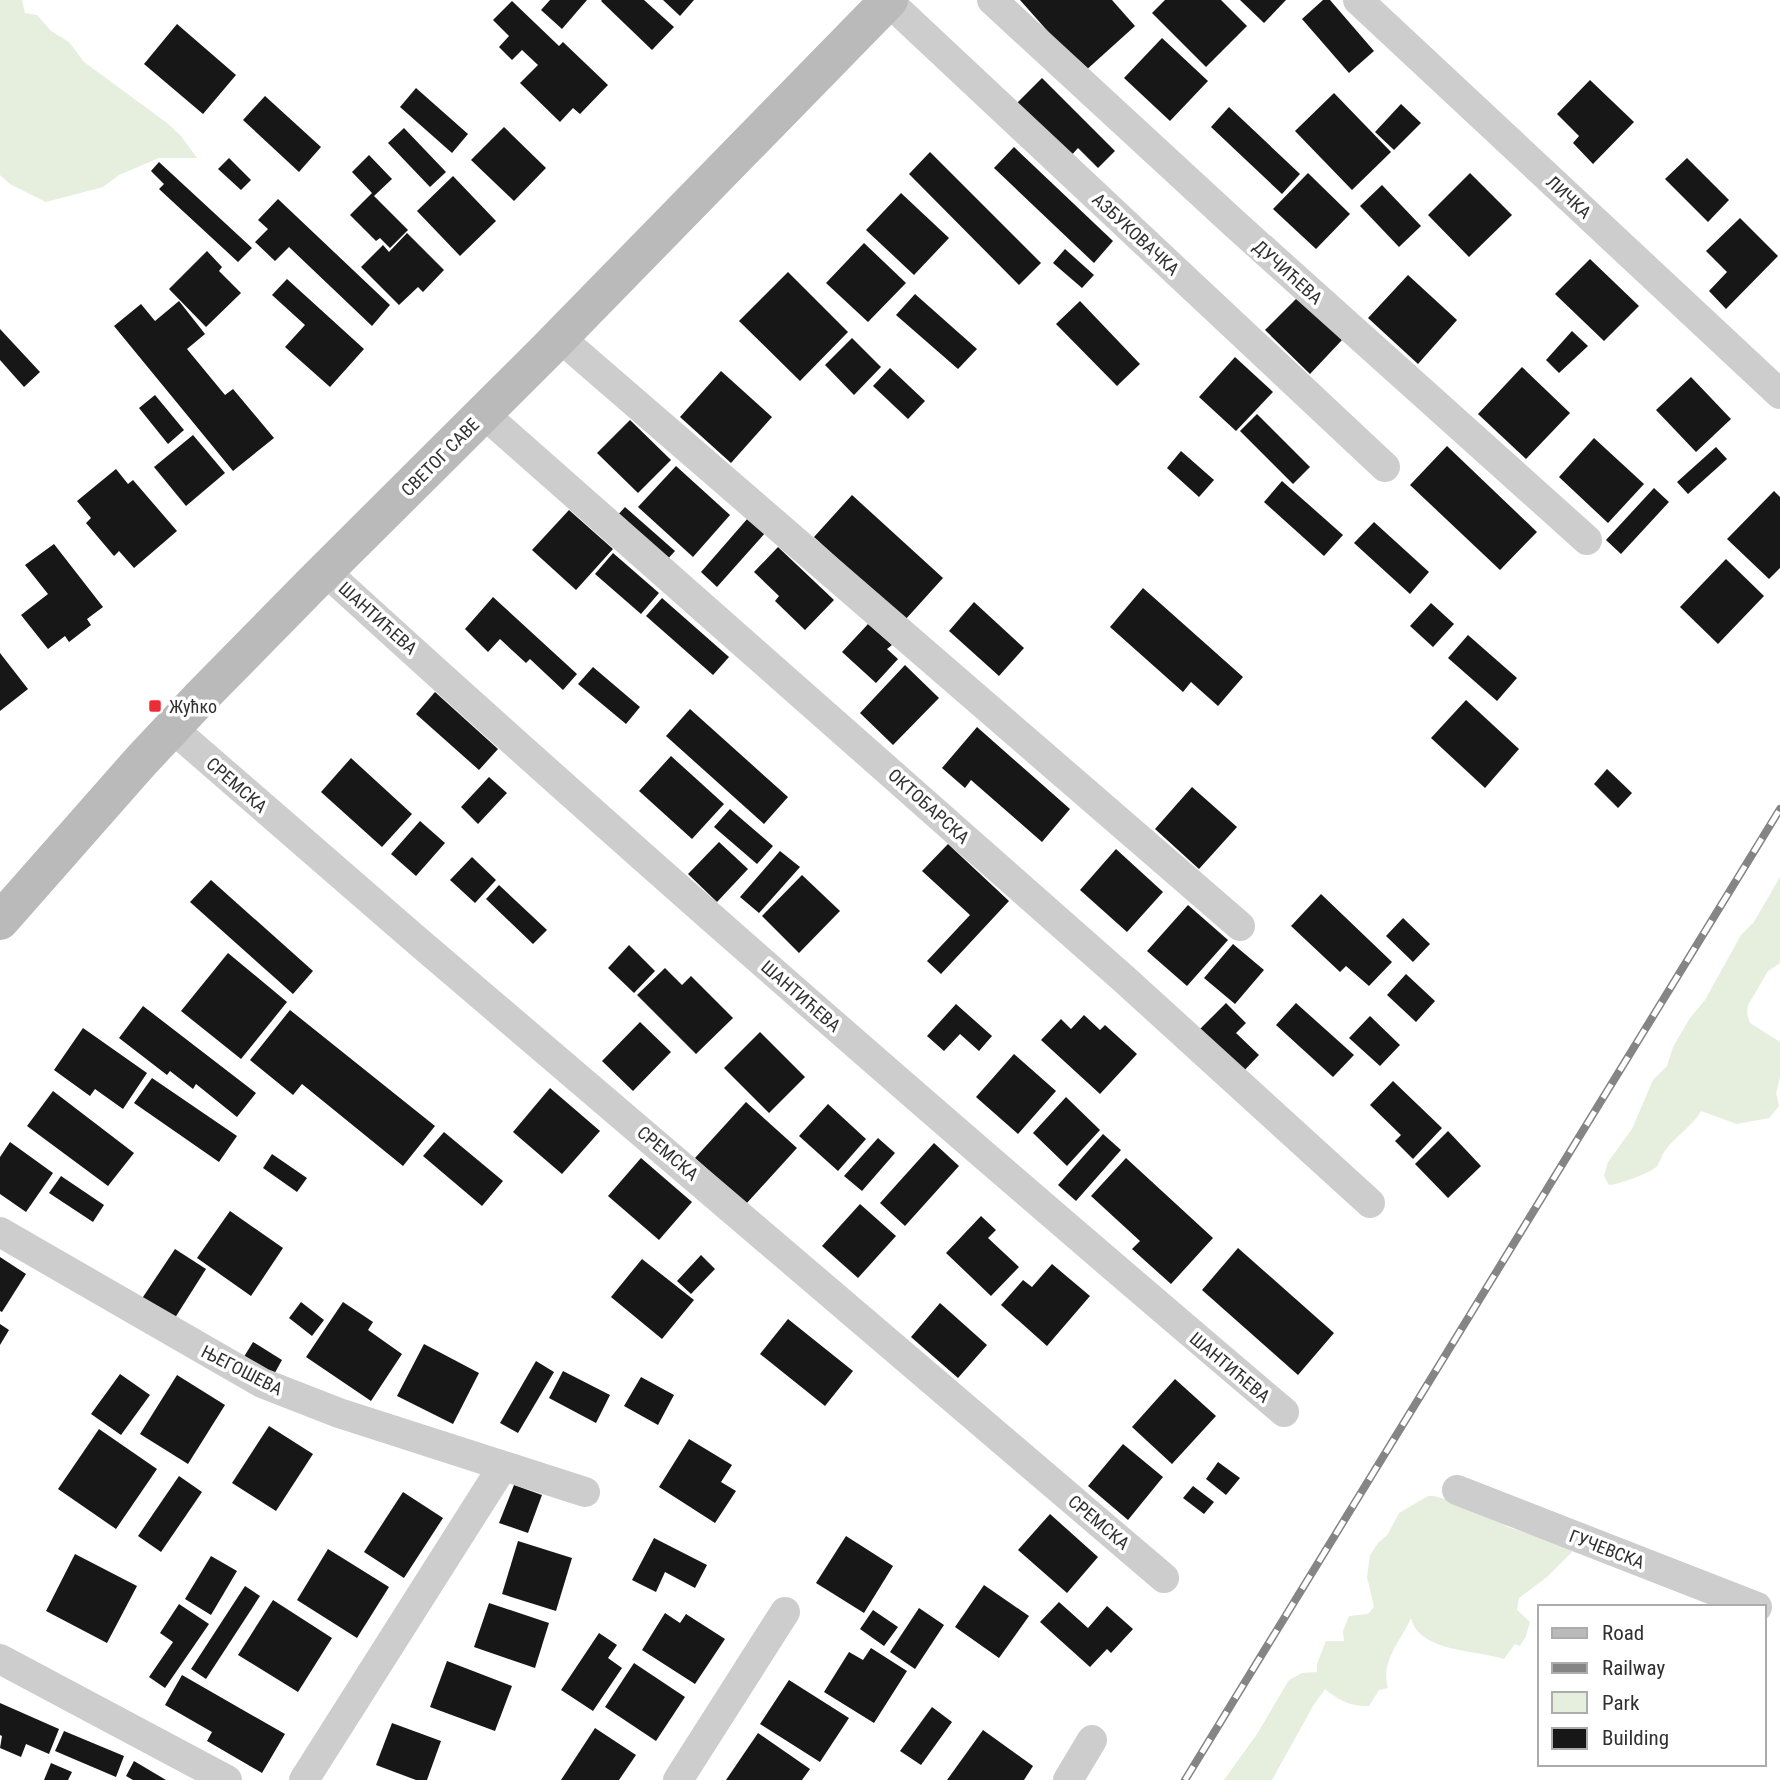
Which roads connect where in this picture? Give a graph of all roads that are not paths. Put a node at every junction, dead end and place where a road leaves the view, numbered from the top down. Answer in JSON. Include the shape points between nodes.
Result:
{"nodes":[{"id":1,"x":888,"y":0,"type":"edge"},
{"id":2,"x":992,"y":0,"type":"edge"},
{"id":3,"x":1358,"y":0,"type":"edge"},
{"id":4,"x":559,"y":337,"type":"junction"},
{"id":5,"x":1780,"y":394,"type":"edge"},
{"id":6,"x":484,"y":414,"type":"junction"},
{"id":7,"x":1385,"y":467,"type":"dead end"},
{"id":8,"x":1587,"y":540,"type":"dead end"},
{"id":9,"x":325,"y":571,"type":"junction"},
{"id":10,"x":172,"y":728,"type":"junction"},
{"id":11,"x":0,"y":921,"type":"edge"},
{"id":12,"x":1240,"y":926,"type":"dead end"},
{"id":13,"x":1370,"y":1203,"type":"dead end"},
{"id":14,"x":0,"y":1232,"type":"edge"},
{"id":15,"x":1283,"y":1412,"type":"dead end"},
{"id":16,"x":503,"y":1466,"type":"junction"},
{"id":17,"x":1457,"y":1490,"type":"dead end"},
{"id":18,"x":585,"y":1492,"type":"dead end"},
{"id":19,"x":1164,"y":1577,"type":"dead end"},
{"id":20,"x":1752,"y":1605,"type":"edge"},
{"id":21,"x":785,"y":1612,"type":"dead end"},
{"id":22,"x":0,"y":1659,"type":"edge"},
{"id":23,"x":1092,"y":1740,"type":"dead end"},
{"id":24,"x":228,"y":1780,"type":"edge"},
{"id":25,"x":304,"y":1780,"type":"edge"},
{"id":26,"x":678,"y":1780,"type":"edge"},
{"id":27,"x":1069,"y":1780,"type":"edge"}],
"edges":[{"from":1,"to":4,"type":"street","name":"СВЕТОГ САВЕ"},
{"from":1,"to":7,"type":"street","name":"АЗБУКОВАЧКА"},
{"from":2,"to":8,"type":"street","name":"ДУЧИЋЕВА"},
{"from":3,"to":5,"type":"street","name":"ЛИЧКА"},
{"from":4,"to":6,"type":"street","name":"СВЕТОГ САВЕ"},
{"from":4,"to":12,"type":"street"},
{"from":6,"to":9,"type":"street","name":"СВЕТОГ САВЕ"},
{"from":6,"to":13,"type":"street","name":"ОКТОБАРСКА","via":[[1084,943]]},
{"from":9,"to":10,"type":"street","name":"СВЕТОГ САВЕ"},
{"from":9,"to":15,"type":"street","name":"ШАНТИЋЕВА","via":[[808,1003]]},
{"from":10,"to":11,"type":"street","name":"СВЕТОГ САВЕ"},
{"from":10,"to":19,"type":"street","name":"СРЕМСКА"},
{"from":14,"to":16,"type":"street","name":"ЊЕГОШЕВА","via":[[262,1383]]},
{"from":16,"to":18,"type":"street","name":"ЊЕГОШЕВА"},
{"from":16,"to":25,"type":"street"},
{"from":17,"to":20,"type":"street","name":"ГУЧЕВСКА"},
{"from":21,"to":26,"type":"street"},
{"from":22,"to":24,"type":"street"},
{"from":23,"to":27,"type":"street"}]}
